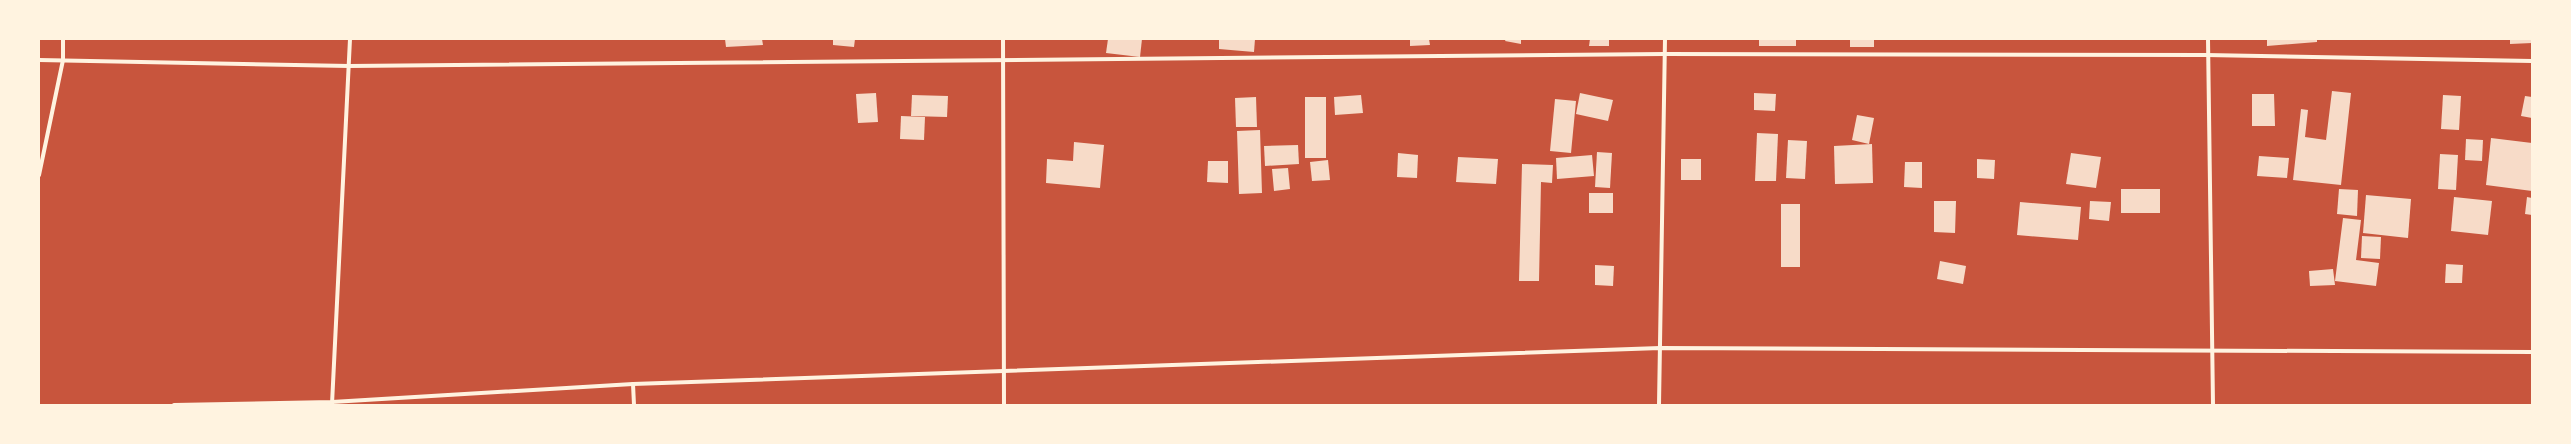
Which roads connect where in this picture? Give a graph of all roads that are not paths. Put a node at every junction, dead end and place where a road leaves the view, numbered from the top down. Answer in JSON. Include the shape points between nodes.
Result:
{"nodes":[{"id":1,"x":63,"y":39,"type":"edge"},
{"id":2,"x":350,"y":39,"type":"edge"},
{"id":3,"x":1003,"y":39,"type":"edge"},
{"id":4,"x":1665,"y":39,"type":"edge"},
{"id":5,"x":2208,"y":39,"type":"edge"},
{"id":6,"x":1665,"y":54,"type":"junction"},
{"id":7,"x":2206,"y":55,"type":"junction"},
{"id":8,"x":39,"y":60,"type":"edge"},
{"id":9,"x":63,"y":60,"type":"junction"},
{"id":10,"x":2532,"y":61,"type":"edge"},
{"id":11,"x":1003,"y":62,"type":"junction"},
{"id":12,"x":349,"y":66,"type":"junction"},
{"id":13,"x":39,"y":175,"type":"edge"},
{"id":14,"x":1660,"y":348,"type":"junction"},
{"id":15,"x":2212,"y":349,"type":"junction"},
{"id":16,"x":2532,"y":352,"type":"edge"},
{"id":17,"x":1002,"y":371,"type":"junction"},
{"id":18,"x":633,"y":384,"type":"junction"},
{"id":19,"x":332,"y":404,"type":"edge"},
{"id":20,"x":174,"y":405,"type":"edge"},
{"id":21,"x":634,"y":405,"type":"edge"},
{"id":22,"x":1004,"y":405,"type":"edge"},
{"id":23,"x":1659,"y":405,"type":"edge"},
{"id":24,"x":2213,"y":405,"type":"edge"}],
"edges":[{"from":1,"to":9,"type":"street"},
{"from":2,"to":12,"type":"street"},
{"from":3,"to":11,"type":"street"},
{"from":4,"to":6,"type":"street"},
{"from":5,"to":7,"type":"street"},
{"from":6,"to":7,"type":"street"},
{"from":6,"to":11,"type":"street"},
{"from":6,"to":14,"type":"street"},
{"from":7,"to":10,"type":"street"},
{"from":7,"to":15,"type":"street"},
{"from":8,"to":9,"type":"street"},
{"from":9,"to":12,"type":"street"},
{"from":9,"to":13,"type":"street"},
{"from":11,"to":12,"type":"street"},
{"from":11,"to":17,"type":"street"},
{"from":12,"to":19,"type":"street"},
{"from":14,"to":15,"type":"street"},
{"from":14,"to":17,"type":"street"},
{"from":14,"to":23,"type":"street"},
{"from":15,"to":16,"type":"street"},
{"from":15,"to":24,"type":"street"},
{"from":17,"to":18,"type":"street"},
{"from":17,"to":22,"type":"street"},
{"from":18,"to":19,"type":"street"},
{"from":18,"to":21,"type":"street"},
{"from":19,"to":20,"type":"street"}]}
